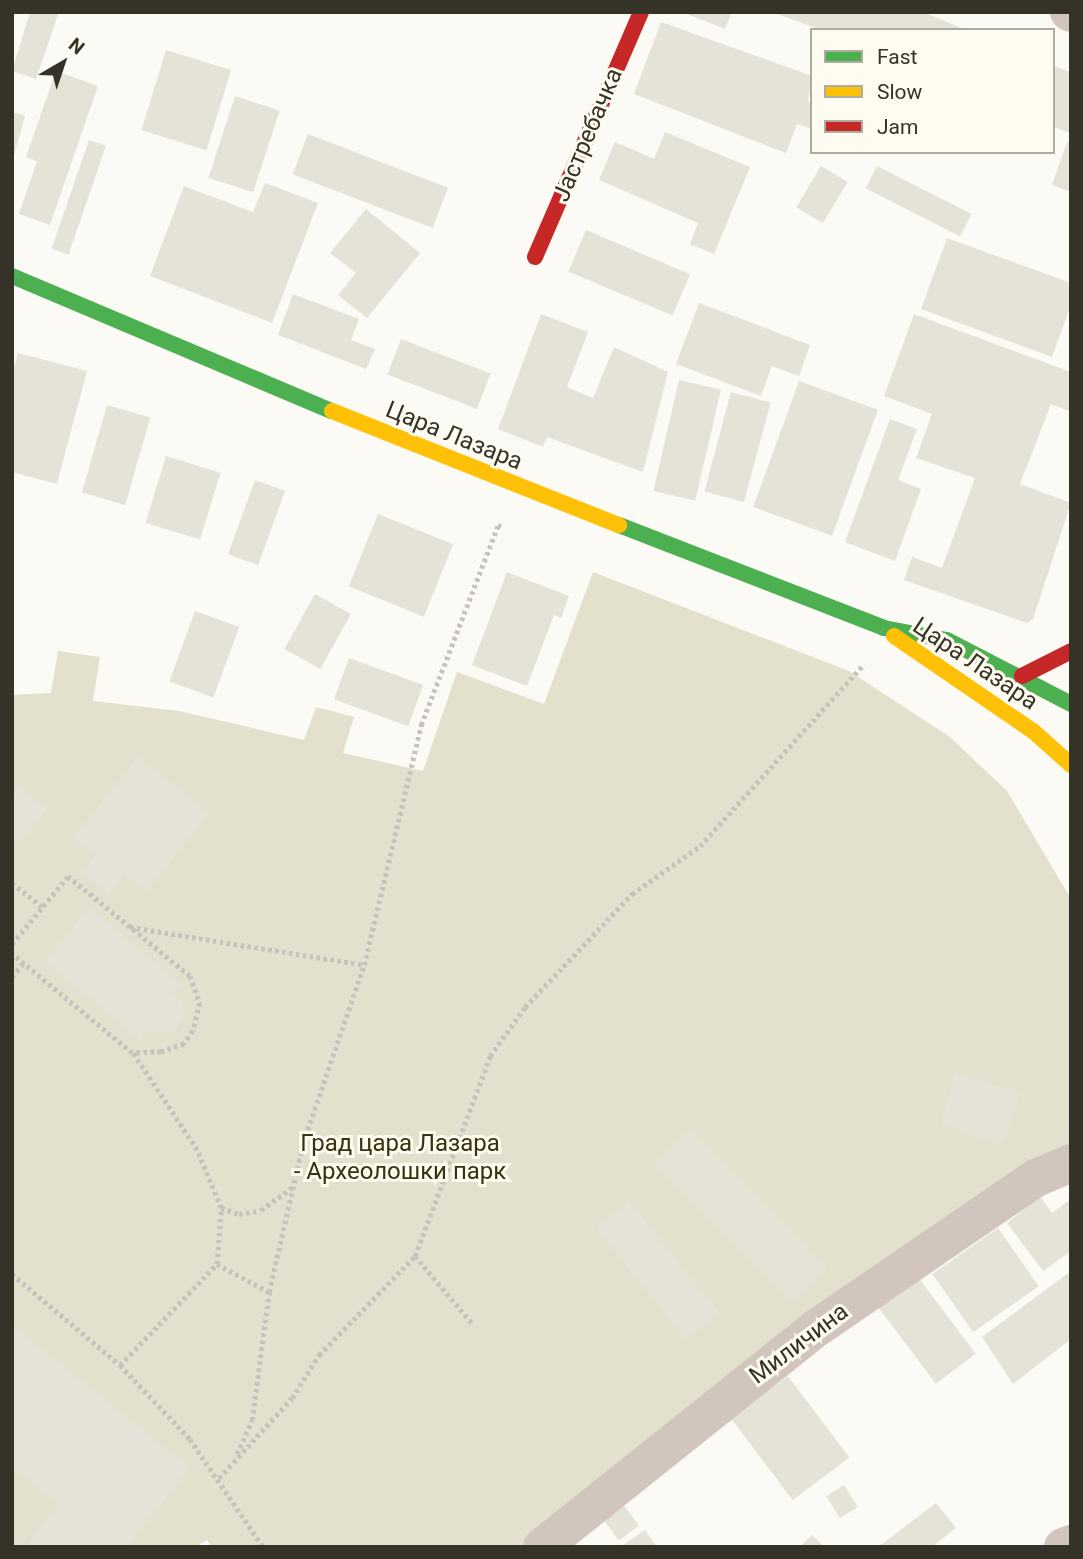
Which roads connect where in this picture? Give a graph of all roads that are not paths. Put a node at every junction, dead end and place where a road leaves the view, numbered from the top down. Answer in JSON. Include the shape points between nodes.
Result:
{"nodes":[{"id":1,"x":641,"y":12,"type":"edge"},
{"id":2,"x":535,"y":257,"type":"dead end"},
{"id":3,"x":12,"y":276,"type":"edge"},
{"id":4,"x":884,"y":628,"type":"junction"},
{"id":5,"x":1071,"y":650,"type":"edge"},
{"id":6,"x":1022,"y":676,"type":"junction"},
{"id":7,"x":1071,"y":705,"type":"edge"},
{"id":8,"x":1071,"y":765,"type":"edge"},
{"id":9,"x":1071,"y":1163,"type":"edge"},
{"id":10,"x":1071,"y":1544,"type":"edge"},
{"id":11,"x":542,"y":1547,"type":"edge"},
{"id":12,"x":1063,"y":1547,"type":"edge"}],
"edges":[{"from":1,"to":2,"type":"main road","name":"Јастребачка"},
{"from":3,"to":4,"type":"main road","name":"Цара Лазара","via":[[416,447]]},
{"from":4,"to":6,"type":"main road","name":"Цара Лазара","via":[[947,640]]},
{"from":4,"to":8,"type":"main road","name":"Цара Лазара","via":[[1033,731]]},
{"from":5,"to":6,"type":"main road"},
{"from":6,"to":7,"type":"main road","name":"Цара Лазара"},
{"from":9,"to":11,"type":"street","name":"Миличина","via":[[1036,1178],[818,1327]]},
{"from":10,"to":12,"type":"street"}]}
